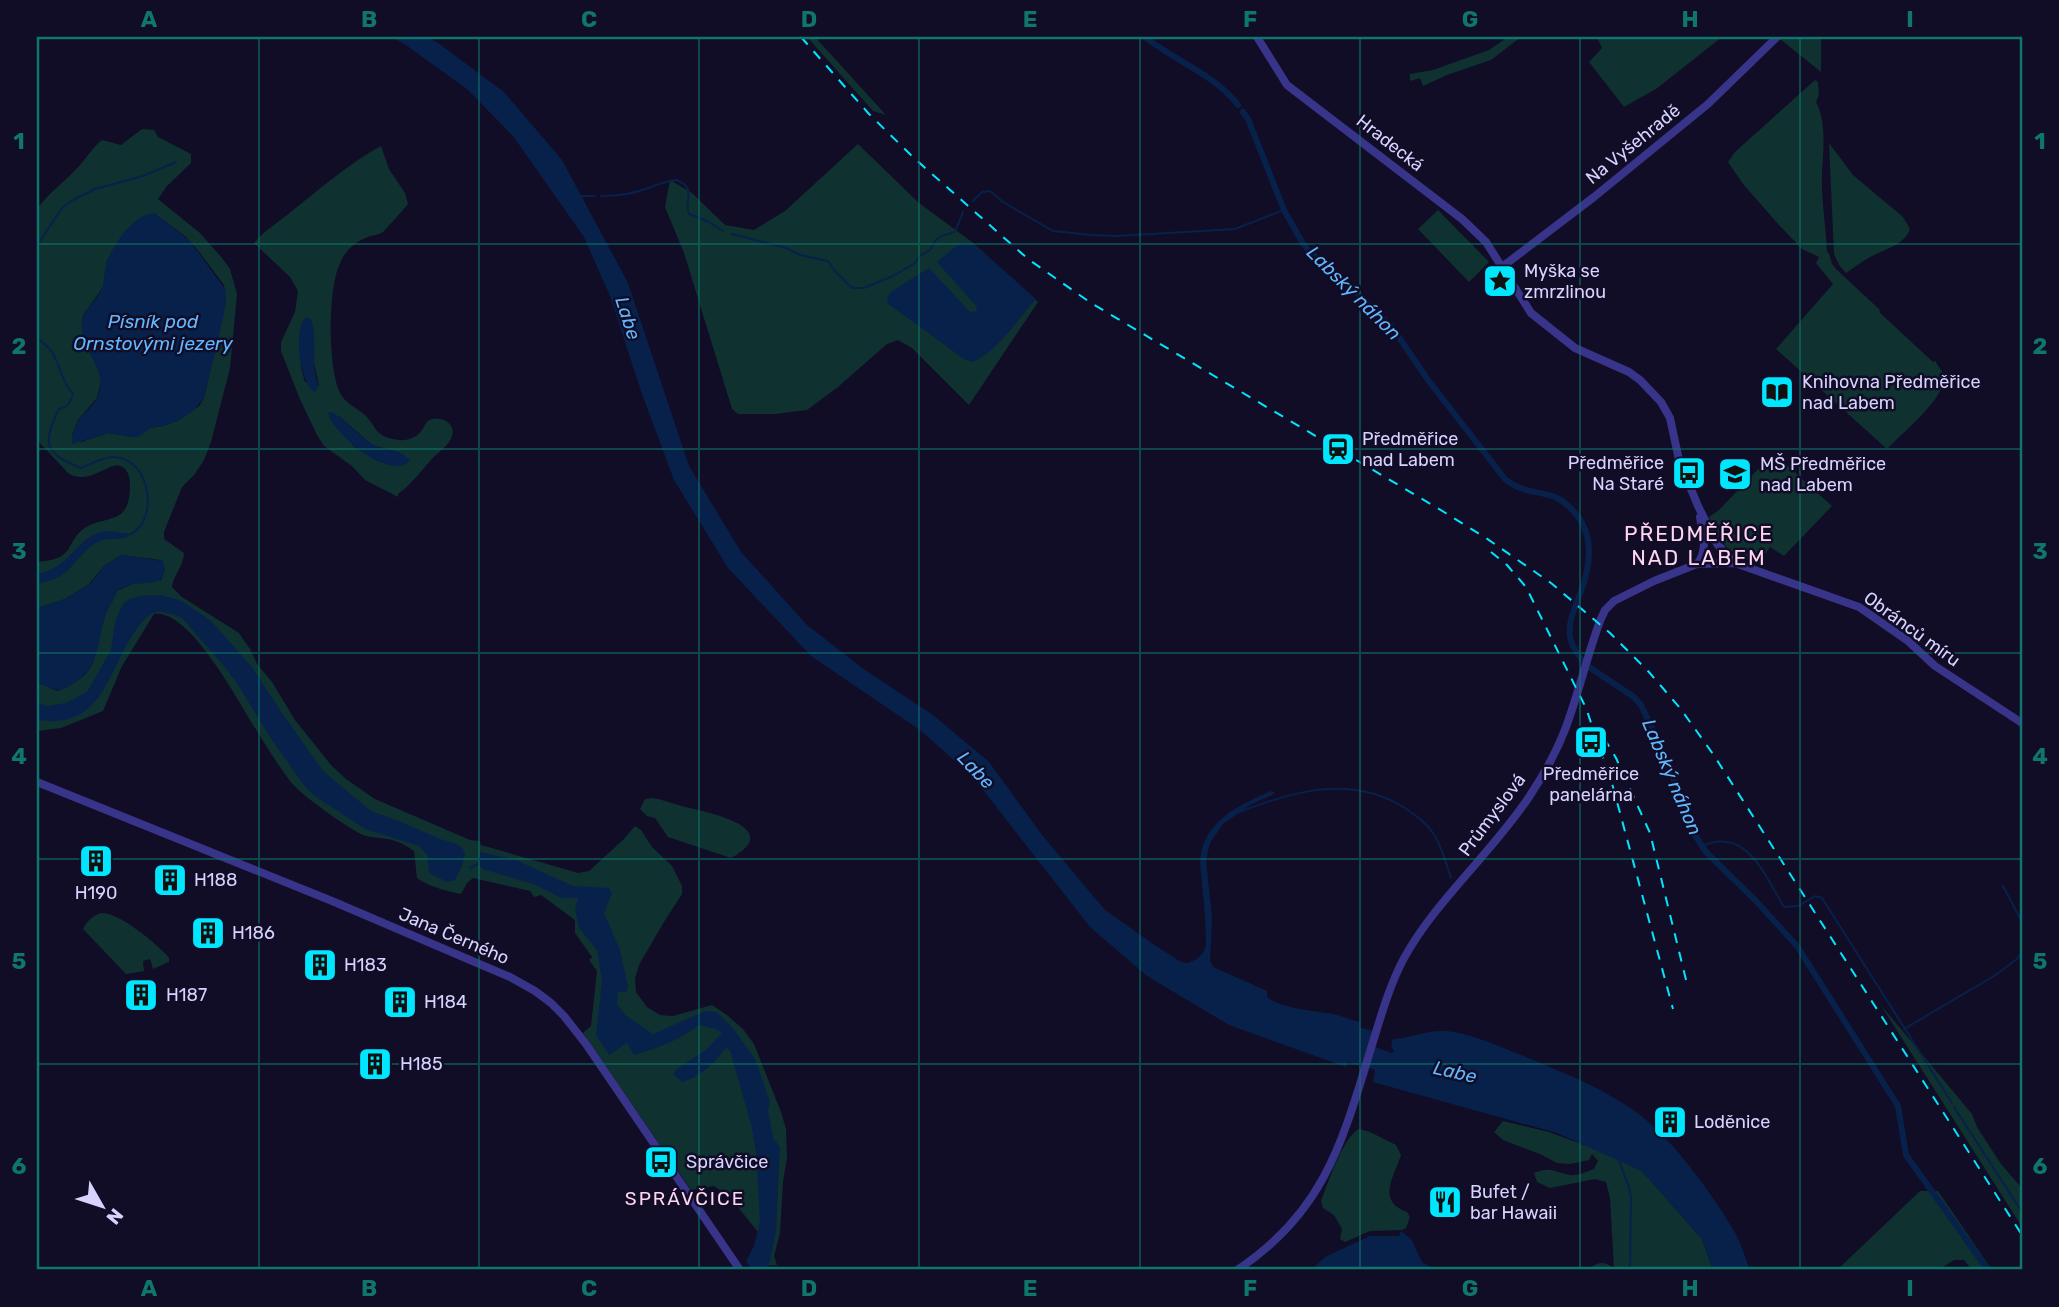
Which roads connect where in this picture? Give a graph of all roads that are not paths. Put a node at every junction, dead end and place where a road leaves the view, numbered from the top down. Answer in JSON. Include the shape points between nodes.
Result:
{"nodes":[{"id":1,"x":1777,"y":37,"type":"edge"},
{"id":2,"x":1258,"y":40,"type":"edge"},
{"id":3,"x":1502,"y":267,"type":"junction"},
{"id":4,"x":1698,"y":506,"type":"junction"},
{"id":5,"x":1720,"y":563,"type":"joint"},
{"id":6,"x":1735,"y":563,"type":"junction"},
{"id":7,"x":1697,"y":564,"type":"junction"},
{"id":8,"x":2022,"y":723,"type":"edge"},
{"id":9,"x":37,"y":782,"type":"edge"},
{"id":10,"x":740,"y":1270,"type":"edge"},
{"id":11,"x":1237,"y":1270,"type":"edge"}],
"edges":[{"from":1,"to":3,"type":"street","name":"Na Vyšehradě","via":[[1708,104]]},
{"from":2,"to":3,"type":"street","name":"Hradecká","via":[[1287,85],[1462,219],[1486,242]]},
{"from":3,"to":4,"type":"street","via":[[1531,313],[1550,330],[1575,348],[1629,372],[1661,402]]},
{"from":4,"to":6,"type":"street","via":[[1717,544]]},
{"from":4,"to":7,"type":"street","via":[[1705,548]]},
{"from":5,"to":6,"type":"street","name":"Obránců míru"},
{"from":5,"to":7,"type":"street","name":"Průmyslová"},
{"from":6,"to":8,"type":"street","name":"Obránců míru","via":[[1859,607],[1935,666]]},
{"from":7,"to":11,"type":"street","name":"Průmyslová","via":[[1614,600],[1605,610],[1564,731],[1535,786],[1411,945],[1390,990],[1336,1155],[1318,1191],[1295,1221]]},
{"from":9,"to":10,"type":"street","name":"Jana Černého","via":[[344,906],[535,991],[564,1016],[586,1044]]}]}
